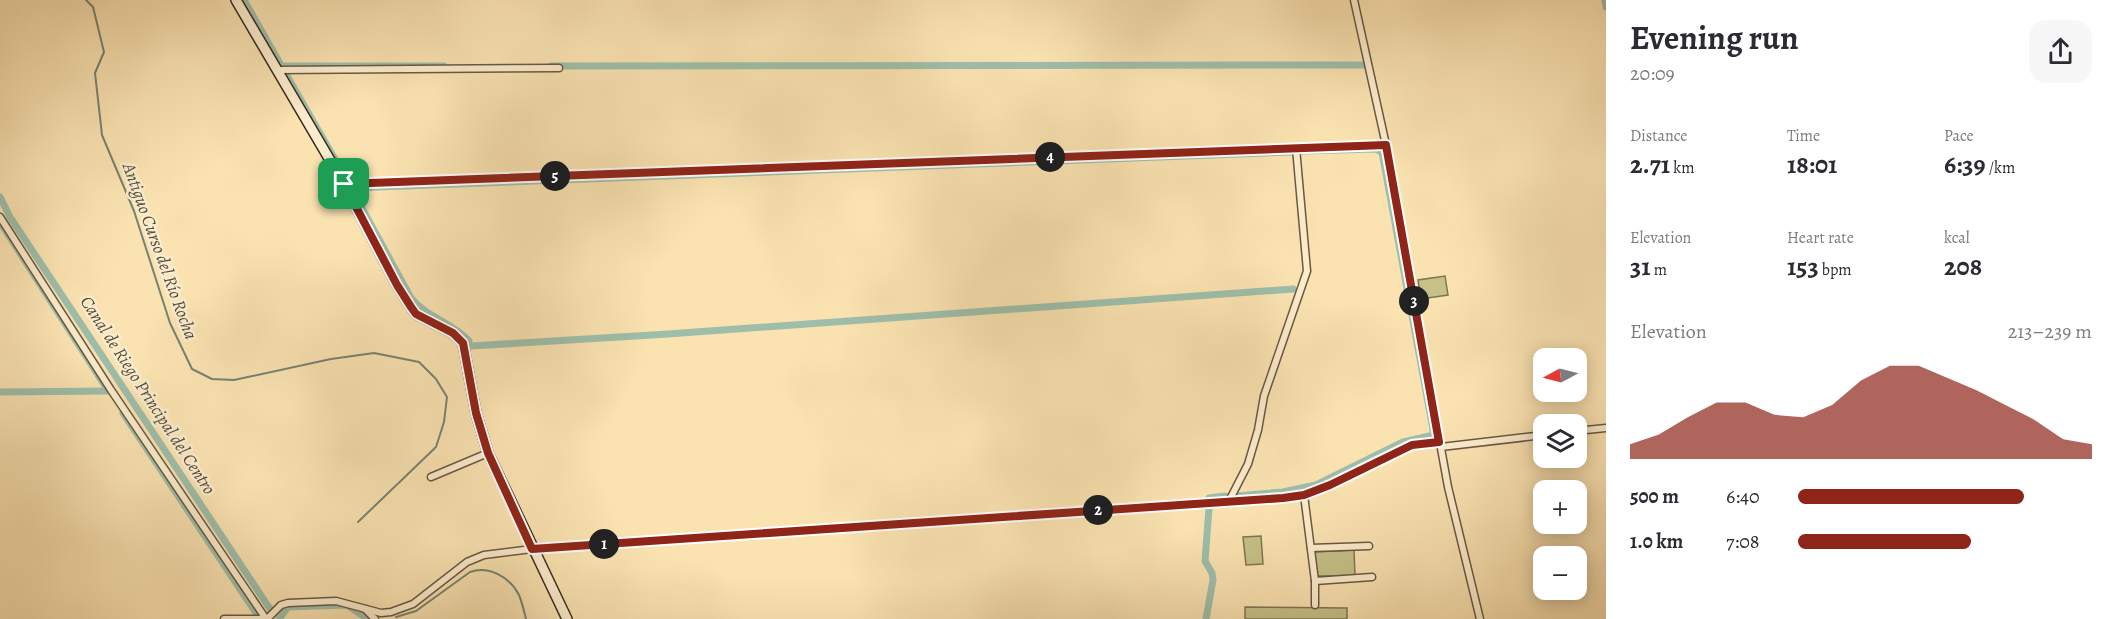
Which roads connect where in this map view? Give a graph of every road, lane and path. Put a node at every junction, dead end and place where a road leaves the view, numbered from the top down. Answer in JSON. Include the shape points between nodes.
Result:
{"nodes":[{"id":1,"x":236,"y":0,"type":"edge"},
{"id":2,"x":1353,"y":0,"type":"edge"},
{"id":3,"x":559,"y":68,"type":"dead end"},
{"id":4,"x":276,"y":70,"type":"junction"},
{"id":5,"x":1386,"y":145,"type":"junction"},
{"id":6,"x":1296,"y":148,"type":"junction"},
{"id":7,"x":344,"y":184,"type":"junction"},
{"id":8,"x":0,"y":217,"type":"edge"},
{"id":9,"x":1606,"y":428,"type":"edge"},
{"id":10,"x":1587,"y":430,"type":"edge"},
{"id":11,"x":1533,"y":436,"type":"edge"},
{"id":12,"x":1440,"y":445,"type":"junction"},
{"id":13,"x":488,"y":453,"type":"junction"},
{"id":14,"x":431,"y":477,"type":"dead end"},
{"id":15,"x":1304,"y":495,"type":"junction"},
{"id":16,"x":1228,"y":503,"type":"junction"},
{"id":17,"x":1369,"y":546,"type":"dead end"},
{"id":18,"x":1311,"y":548,"type":"junction"},
{"id":19,"x":532,"y":549,"type":"junction"},
{"id":20,"x":1372,"y":578,"type":"dead end"},
{"id":21,"x":1315,"y":581,"type":"junction"},
{"id":22,"x":1315,"y":605,"type":"dead end"},
{"id":23,"x":364,"y":608,"type":"junction"},
{"id":24,"x":224,"y":619,"type":"edge"},
{"id":25,"x":265,"y":619,"type":"edge"},
{"id":26,"x":375,"y":619,"type":"edge"},
{"id":27,"x":567,"y":619,"type":"edge"},
{"id":28,"x":1480,"y":619,"type":"edge"}],
"edges":[{"from":1,"to":4,"type":"street"},
{"from":2,"to":5,"type":"street"},
{"from":3,"to":4,"type":"street"},
{"from":4,"to":7,"type":"street"},
{"from":5,"to":6,"type":"street"},
{"from":5,"to":12,"type":"street"},
{"from":6,"to":7,"type":"street"},
{"from":6,"to":16,"type":"street","via":[[1307,271],[1264,396],[1248,464]]},
{"from":7,"to":13,"type":"street","via":[[416,314],[453,333],[463,343]]},
{"from":8,"to":25,"type":"street"},
{"from":9,"to":10,"type":"street"},
{"from":11,"to":12,"type":"street"},
{"from":12,"to":15,"type":"street","via":[[1402,448]]},
{"from":12,"to":28,"type":"street"},
{"from":13,"to":14,"type":"street"},
{"from":13,"to":19,"type":"street"},
{"from":15,"to":16,"type":"street"},
{"from":15,"to":18,"type":"street"},
{"from":16,"to":19,"type":"street"},
{"from":17,"to":18,"type":"street"},
{"from":18,"to":21,"type":"street"},
{"from":19,"to":23,"type":"street","via":[[484,555],[467,562],[428,594],[401,609],[381,613]]},
{"from":19,"to":27,"type":"street"},
{"from":20,"to":21,"type":"street"},
{"from":21,"to":22,"type":"street"},
{"from":23,"to":25,"type":"street","via":[[336,601],[288,603]]},
{"from":23,"to":26,"type":"street"},
{"from":24,"to":25,"type":"street"}]}
